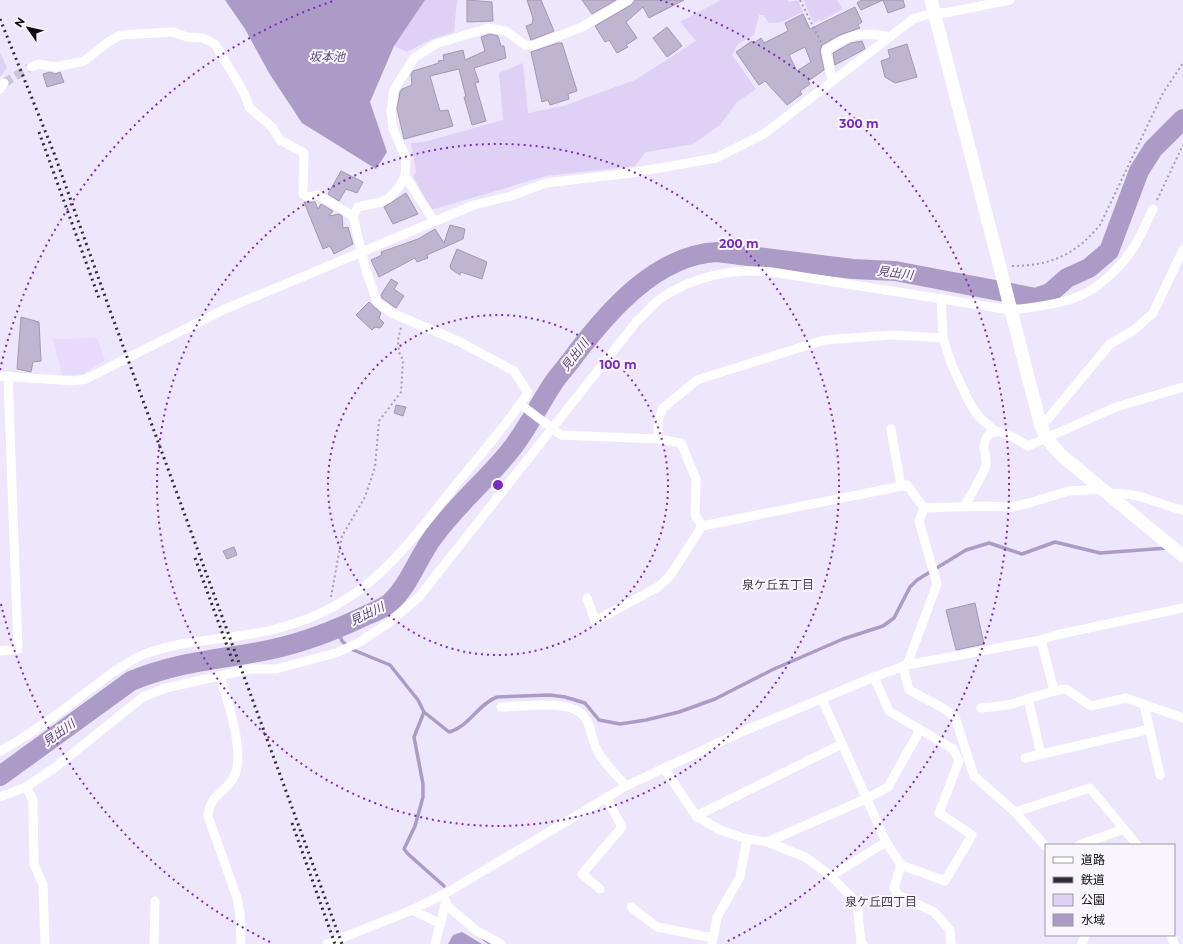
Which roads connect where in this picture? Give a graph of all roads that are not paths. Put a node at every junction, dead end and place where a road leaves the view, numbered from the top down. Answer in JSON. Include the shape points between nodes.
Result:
{"nodes":[{"id":1,"x":628,"y":0,"type":"edge"},
{"id":2,"x":1010,"y":0,"type":"edge"},
{"id":3,"x":933,"y":6,"type":"edge"},
{"id":4,"x":890,"y":37,"type":"junction"},
{"id":5,"x":31,"y":67,"type":"tunnel mouth"},
{"id":6,"x":832,"y":80,"type":"junction"},
{"id":7,"x":404,"y":176,"type":"junction"},
{"id":8,"x":1153,"y":208,"type":"road end"},
{"id":9,"x":352,"y":216,"type":"junction"},
{"id":10,"x":434,"y":221,"type":"junction"},
{"id":11,"x":1183,"y":250,"type":"edge"},
{"id":12,"x":362,"y":251,"type":"junction"},
{"id":13,"x":941,"y":298,"type":"junction"},
{"id":14,"x":1011,"y":310,"type":"junction"},
{"id":15,"x":943,"y":338,"type":"junction"},
{"id":16,"x":4,"y":376,"type":"edge"},
{"id":17,"x":1183,"y":387,"type":"edge"},
{"id":18,"x":520,"y":404,"type":"junction"},
{"id":19,"x":552,"y":429,"type":"junction"},
{"id":20,"x":891,"y":429,"type":"dead end"},
{"id":21,"x":996,"y":432,"type":"junction"},
{"id":22,"x":1044,"y":432,"type":"junction"},
{"id":23,"x":658,"y":439,"type":"junction"},
{"id":24,"x":901,"y":486,"type":"junction"},
{"id":25,"x":1105,"y":491,"type":"junction"},
{"id":26,"x":964,"y":506,"type":"junction"},
{"id":27,"x":924,"y":508,"type":"junction"},
{"id":28,"x":1183,"y":510,"type":"edge"},
{"id":29,"x":702,"y":526,"type":"junction"},
{"id":30,"x":1183,"y":556,"type":"edge"},
{"id":31,"x":586,"y":598,"type":"dead end"},
{"id":32,"x":1183,"y":608,"type":"edge"},
{"id":33,"x":1042,"y":640,"type":"junction"},
{"id":34,"x":0,"y":651,"type":"edge"},
{"id":35,"x":905,"y":666,"type":"junction"},
{"id":36,"x":220,"y":676,"type":"junction"},
{"id":37,"x":874,"y":677,"type":"junction"},
{"id":38,"x":1054,"y":690,"type":"junction"},
{"id":39,"x":822,"y":699,"type":"junction"},
{"id":40,"x":1028,"y":699,"type":"junction"},
{"id":41,"x":1144,"y":704,"type":"junction"},
{"id":42,"x":500,"y":707,"type":"dead end"},
{"id":43,"x":981,"y":708,"type":"dead end"},
{"id":44,"x":1183,"y":718,"type":"edge"},
{"id":45,"x":1150,"y":729,"type":"junction"},
{"id":46,"x":920,"y":730,"type":"junction"},
{"id":47,"x":842,"y":744,"type":"junction"},
{"id":48,"x":0,"y":751,"type":"edge"},
{"id":49,"x":1041,"y":754,"type":"junction"},
{"id":50,"x":1025,"y":758,"type":"dead end"},
{"id":51,"x":664,"y":768,"type":"junction"},
{"id":52,"x":1160,"y":775,"type":"dead end"},
{"id":53,"x":626,"y":786,"type":"junction"},
{"id":54,"x":26,"y":787,"type":"junction"},
{"id":55,"x":0,"y":797,"type":"edge"},
{"id":56,"x":606,"y":797,"type":"junction"},
{"id":57,"x":866,"y":799,"type":"junction"},
{"id":58,"x":1015,"y":812,"type":"junction"},
{"id":59,"x":696,"y":816,"type":"junction"},
{"id":60,"x":1124,"y":829,"type":"junction"},
{"id":61,"x":747,"y":839,"type":"junction"},
{"id":62,"x":767,"y":842,"type":"junction"},
{"id":63,"x":886,"y":842,"type":"junction"},
{"id":64,"x":1082,"y":844,"type":"edge"},
{"id":65,"x":1136,"y":844,"type":"edge"},
{"id":66,"x":1045,"y":846,"type":"edge"},
{"id":67,"x":901,"y":865,"type":"junction"},
{"id":68,"x":831,"y":876,"type":"junction"},
{"id":69,"x":600,"y":889,"type":"dead end"},
{"id":70,"x":448,"y":892,"type":"junction"},
{"id":71,"x":155,"y":901,"type":"dead end"},
{"id":72,"x":445,"y":904,"type":"junction"},
{"id":73,"x":631,"y":906,"type":"dead end"},
{"id":74,"x":412,"y":910,"type":"junction"},
{"id":75,"x":441,"y":924,"type":"junction"},
{"id":76,"x":713,"y":941,"type":"edge"},
{"id":77,"x":45,"y":944,"type":"edge"},
{"id":78,"x":154,"y":944,"type":"edge"},
{"id":79,"x":241,"y":944,"type":"edge"},
{"id":80,"x":327,"y":944,"type":"edge"},
{"id":81,"x":435,"y":944,"type":"edge"},
{"id":82,"x":502,"y":944,"type":"edge"},
{"id":83,"x":863,"y":944,"type":"edge"},
{"id":84,"x":951,"y":944,"type":"edge"}],
"edges":[{"from":1,"to":7,"type":"street","via":[[580,28],[531,46],[525,45],[506,31],[488,28],[436,44],[414,58],[394,90],[391,110],[393,129],[406,158]]},
{"from":2,"to":3,"type":"street","via":[[945,12]]},
{"from":3,"to":4,"type":"street"},
{"from":3,"to":14,"type":"street"},
{"from":4,"to":6,"type":"street"},
{"from":4,"to":6,"type":"street","via":[[870,33],[859,34],[841,40],[826,50]]},
{"from":5,"to":9,"type":"street","via":[[39,64],[56,67],[84,61],[121,35],[173,32],[187,37],[203,38],[215,44],[244,93],[249,107],[272,128],[280,140],[304,153],[303,194],[307,197],[318,195]]},
{"from":6,"to":10,"type":"street","via":[[764,134],[716,158],[631,173],[546,183],[474,205]]},
{"from":7,"to":9,"type":"street","via":[[399,187],[389,198],[358,207]]},
{"from":7,"to":10,"type":"street"},
{"from":8,"to":14,"type":"street","via":[[1137,242],[1113,273],[1070,300]]},
{"from":9,"to":12,"type":"street"},
{"from":10,"to":12,"type":"street"},
{"from":11,"to":22,"type":"street","via":[[1153,313],[1134,330],[1110,344]]},
{"from":12,"to":16,"type":"street","via":[[223,310],[86,379],[74,381]]},
{"from":12,"to":18,"type":"street","via":[[377,302],[392,313],[458,341],[514,370],[528,393]]},
{"from":13,"to":14,"type":"street"},
{"from":13,"to":15,"type":"street"},
{"from":13,"to":19,"type":"street","via":[[749,270],[726,272],[698,280],[659,300],[637,321]]},
{"from":14,"to":22,"type":"street"},
{"from":15,"to":21,"type":"street","via":[[968,400],[978,416]]},
{"from":15,"to":23,"type":"street","via":[[892,335],[824,340],[697,380],[663,408],[658,422]]},
{"from":16,"to":34,"type":"street","via":[[18,649]]},
{"from":17,"to":22,"type":"street"},
{"from":18,"to":19,"type":"street"},
{"from":18,"to":48,"type":"street","via":[[399,555],[367,585],[327,611],[282,628],[185,642],[143,655],[117,669],[56,715]]},
{"from":19,"to":23,"type":"street","via":[[561,435]]},
{"from":19,"to":36,"type":"street","via":[[419,597],[388,623],[358,643],[336,653],[276,670],[250,669]]},
{"from":20,"to":24,"type":"street"},
{"from":21,"to":22,"type":"street","via":[[1008,434],[1028,446]]},
{"from":21,"to":26,"type":"street","via":[[989,436],[984,446],[986,466]]},
{"from":22,"to":25,"type":"street","via":[[1061,455]]},
{"from":23,"to":29,"type":"street","via":[[681,443],[696,479],[695,515]]},
{"from":24,"to":27,"type":"street","via":[[907,485]]},
{"from":24,"to":29,"type":"street"},
{"from":25,"to":26,"type":"street","via":[[1069,491],[1012,507]]},
{"from":25,"to":28,"type":"street","via":[[1148,497]]},
{"from":25,"to":30,"type":"street"},
{"from":26,"to":27,"type":"street"},
{"from":27,"to":35,"type":"street","via":[[919,521],[937,584]]},
{"from":29,"to":31,"type":"street","via":[[670,576],[658,587],[595,621]]},
{"from":32,"to":33,"type":"street"},
{"from":33,"to":35,"type":"street"},
{"from":33,"to":38,"type":"street"},
{"from":35,"to":37,"type":"street"},
{"from":35,"to":58,"type":"street","via":[[909,690],[955,717],[974,776]]},
{"from":36,"to":54,"type":"street","via":[[166,688],[143,697],[57,766]]},
{"from":36,"to":79,"type":"street","via":[[239,752],[237,770],[232,780],[214,797],[208,816],[237,898]]},
{"from":37,"to":39,"type":"street"},
{"from":37,"to":46,"type":"street","via":[[889,711]]},
{"from":38,"to":40,"type":"street"},
{"from":38,"to":41,"type":"street","via":[[1066,689],[1091,706],[1126,698]]},
{"from":39,"to":47,"type":"street"},
{"from":39,"to":51,"type":"street"},
{"from":40,"to":43,"type":"street"},
{"from":40,"to":49,"type":"street"},
{"from":41,"to":44,"type":"street"},
{"from":41,"to":45,"type":"street"},
{"from":42,"to":53,"type":"street","via":[[555,705],[570,707],[581,713],[587,721],[598,751]]},
{"from":45,"to":49,"type":"street"},
{"from":45,"to":52,"type":"street"},
{"from":46,"to":57,"type":"street","via":[[888,787]]},
{"from":46,"to":67,"type":"street","via":[[953,749],[959,761],[939,813],[972,835],[944,881]]},
{"from":47,"to":57,"type":"street"},
{"from":47,"to":59,"type":"street"},
{"from":49,"to":50,"type":"street"},
{"from":51,"to":53,"type":"street"},
{"from":51,"to":59,"type":"street"},
{"from":53,"to":56,"type":"street"},
{"from":54,"to":55,"type":"street"},
{"from":54,"to":77,"type":"street","via":[[33,800],[34,864],[43,885]]},
{"from":56,"to":69,"type":"street","via":[[622,827],[582,874]]},
{"from":56,"to":70,"type":"street"},
{"from":57,"to":62,"type":"street"},
{"from":57,"to":63,"type":"street"},
{"from":58,"to":60,"type":"street","via":[[1090,788]]},
{"from":58,"to":66,"type":"street"},
{"from":59,"to":61,"type":"street","via":[[720,830]]},
{"from":60,"to":64,"type":"street"},
{"from":60,"to":65,"type":"street"},
{"from":61,"to":62,"type":"street"},
{"from":61,"to":76,"type":"street","via":[[740,877],[717,917]]},
{"from":62,"to":68,"type":"street","via":[[805,857]]},
{"from":63,"to":67,"type":"street"},
{"from":63,"to":68,"type":"street"},
{"from":67,"to":84,"type":"street","via":[[894,888],[898,895],[934,912],[950,930]]},
{"from":68,"to":83,"type":"street","via":[[858,903]]},
{"from":70,"to":72,"type":"street"},
{"from":70,"to":74,"type":"street"},
{"from":71,"to":78,"type":"street"},
{"from":72,"to":75,"type":"street"},
{"from":72,"to":82,"type":"street","via":[[477,932]]},
{"from":73,"to":76,"type":"street","via":[[657,927]]},
{"from":74,"to":75,"type":"street"},
{"from":74,"to":80,"type":"street"},
{"from":75,"to":81,"type":"street"}]}
